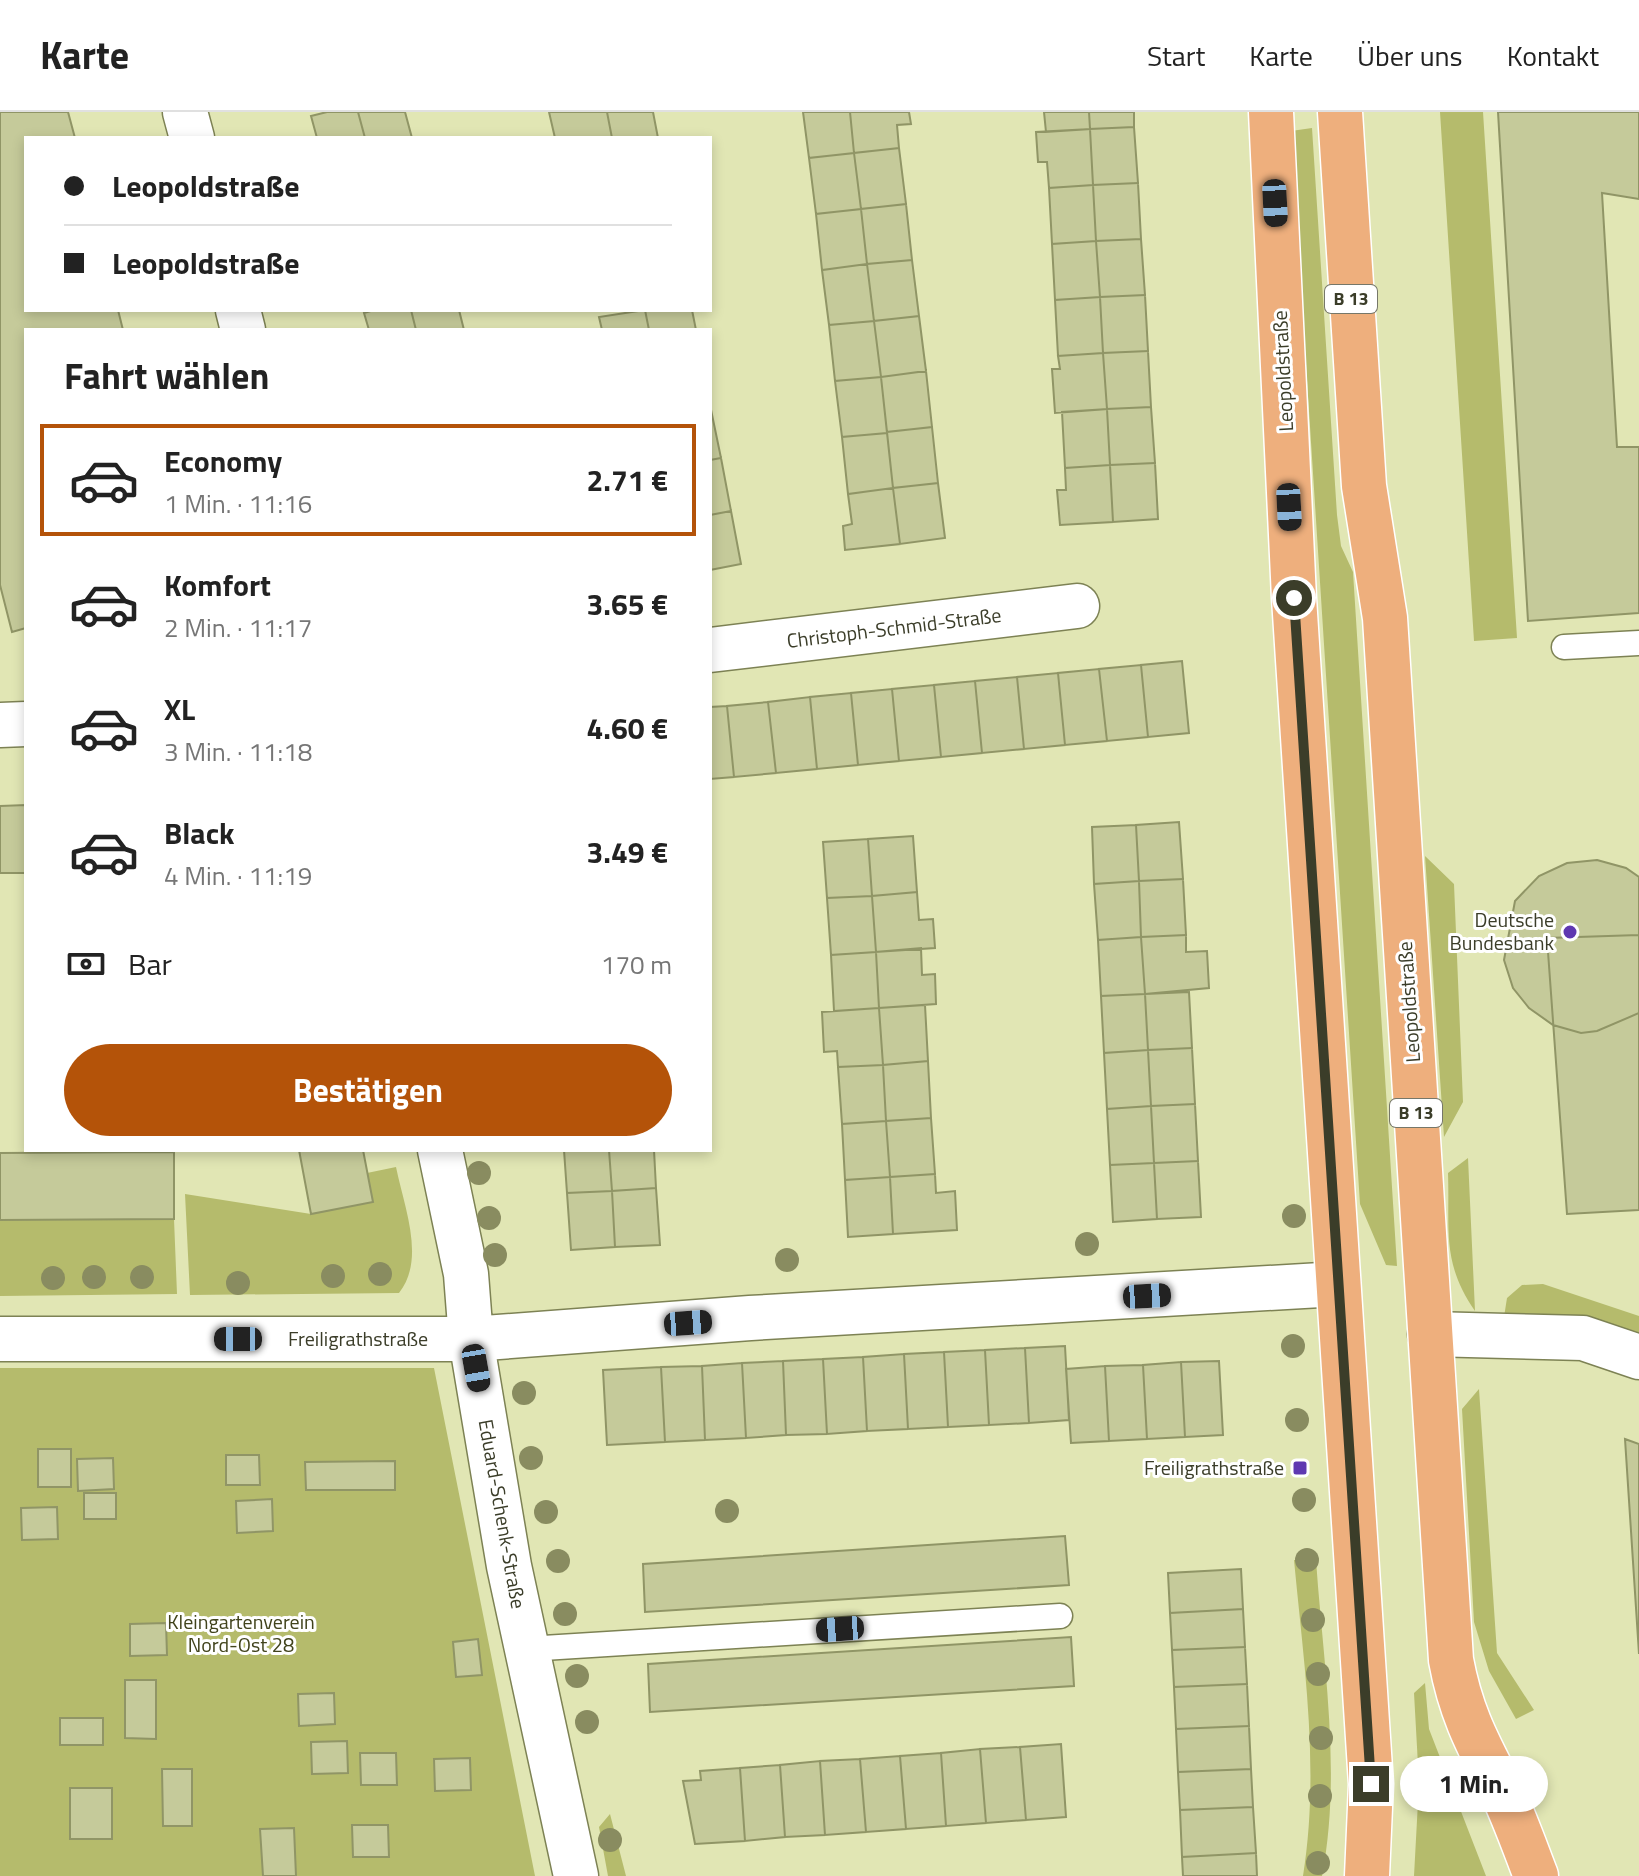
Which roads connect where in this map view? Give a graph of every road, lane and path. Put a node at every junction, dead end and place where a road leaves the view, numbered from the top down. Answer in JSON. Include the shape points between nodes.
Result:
{"nodes":[{"id":1,"x":185,"y":112,"type":"edge"},
{"id":2,"x":1271,"y":112,"type":"edge"},
{"id":3,"x":1340,"y":112,"type":"edge"},
{"id":4,"x":191,"y":136,"type":"edge"},
{"id":5,"x":1077,"y":606,"type":"dead end"},
{"id":6,"x":1639,"y":643,"type":"edge"},
{"id":7,"x":1564,"y":647,"type":"dead end"},
{"id":8,"x":712,"y":650,"type":"edge"},
{"id":9,"x":24,"y":724,"type":"edge"},
{"id":10,"x":0,"y":725,"type":"edge"},
{"id":11,"x":440,"y":1152,"type":"edge"},
{"id":12,"x":1338,"y":1284,"type":"junction"},
{"id":13,"x":1430,"y":1334,"type":"junction"},
{"id":14,"x":0,"y":1339,"type":"edge"},
{"id":15,"x":471,"y":1339,"type":"junction"},
{"id":16,"x":1639,"y":1357,"type":"edge"},
{"id":17,"x":1060,"y":1616,"type":"dead end"},
{"id":18,"x":527,"y":1649,"type":"junction"},
{"id":19,"x":576,"y":1876,"type":"edge"},
{"id":20,"x":1367,"y":1876,"type":"edge"},
{"id":21,"x":1536,"y":1876,"type":"edge"}],
"edges":[{"from":1,"to":4,"type":"street"},
{"from":2,"to":12,"type":"main road","name":"Leopoldstraße","via":[[1294,598]]},
{"from":3,"to":13,"type":"main road","name":"Leopoldstraße","number":"B 13","via":[[1364,486],[1385,618]]},
{"from":5,"to":8,"type":"street","name":"Christoph-Schmid-Straße"},
{"from":6,"to":7,"type":"lane"},
{"from":9,"to":10,"type":"street"},
{"from":11,"to":15,"type":"street","name":"Eduard-Schenk-Straße","via":[[466,1274]]},
{"from":12,"to":15,"type":"street","name":"Freiligrathstraße"},
{"from":12,"to":20,"type":"main road","name":"Leopoldstraße","via":[[1371,1784]]},
{"from":13,"to":16,"type":"street","via":[[1583,1338]]},
{"from":13,"to":21,"type":"main road","name":"Leopoldstraße","number":"B 13","via":[[1444,1599],[1458,1700]]},
{"from":14,"to":15,"type":"street","name":"Freiligrathstraße"},
{"from":15,"to":18,"type":"street","name":"Eduard-Schenk-Straße"},
{"from":17,"to":18,"type":"lane"},
{"from":18,"to":19,"type":"street","name":"Eduard-Schenk-Straße"}]}
